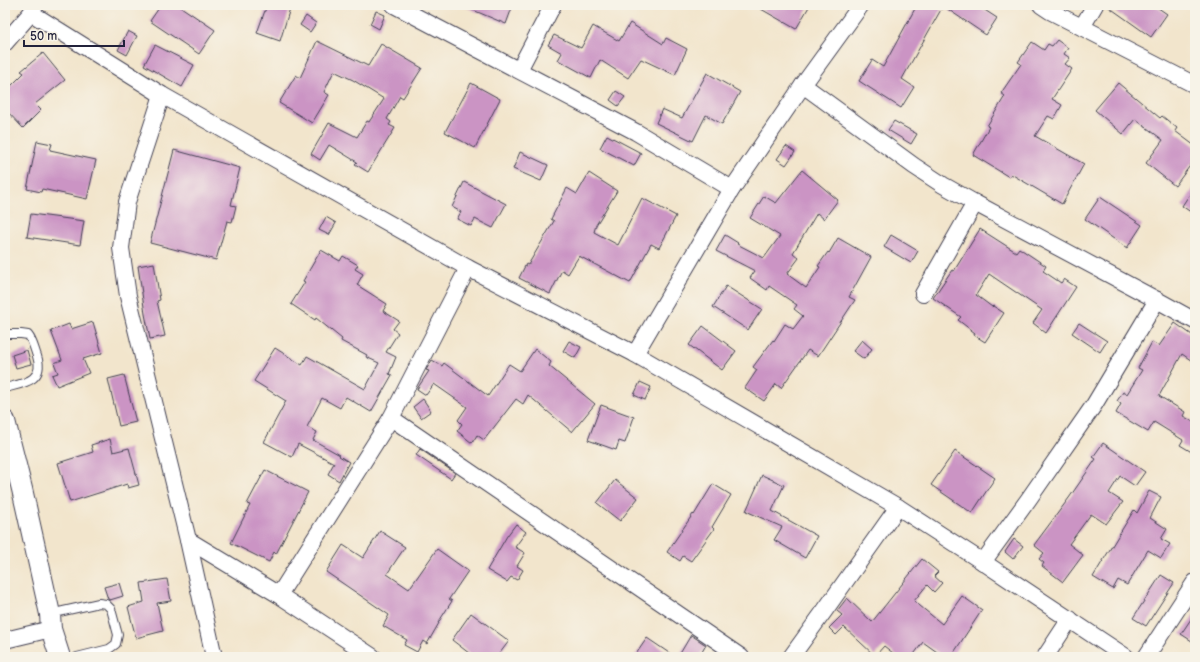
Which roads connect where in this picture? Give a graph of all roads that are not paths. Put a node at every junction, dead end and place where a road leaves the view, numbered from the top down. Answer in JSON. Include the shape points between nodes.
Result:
{"nodes":[{"id":1,"x":394,"y":5,"type":"edge"},
{"id":2,"x":553,"y":5,"type":"edge"},
{"id":3,"x":861,"y":5,"type":"edge"},
{"id":4,"x":1042,"y":5,"type":"edge"},
{"id":5,"x":1095,"y":5,"type":"edge"},
{"id":6,"x":33,"y":9,"type":"edge"},
{"id":7,"x":1082,"y":27,"type":"junction"},
{"id":8,"x":5,"y":43,"type":"edge"},
{"id":9,"x":519,"y":70,"type":"junction"},
{"id":10,"x":803,"y":85,"type":"junction"},
{"id":11,"x":1195,"y":85,"type":"edge"},
{"id":12,"x":162,"y":94,"type":"junction"},
{"id":13,"x":732,"y":189,"type":"junction"},
{"id":14,"x":975,"y":203,"type":"junction"},
{"id":15,"x":468,"y":268,"type":"junction"},
{"id":16,"x":923,"y":294,"type":"dead end"},
{"id":17,"x":1157,"y":300,"type":"junction"},
{"id":18,"x":1195,"y":321,"type":"edge"},
{"id":19,"x":5,"y":334,"type":"edge"},
{"id":20,"x":635,"y":354,"type":"junction"},
{"id":21,"x":5,"y":388,"type":"edge"},
{"id":22,"x":391,"y":418,"type":"junction"},
{"id":23,"x":5,"y":421,"type":"edge"},
{"id":24,"x":898,"y":507,"type":"junction"},
{"id":25,"x":188,"y":540,"type":"junction"},
{"id":26,"x":983,"y":562,"type":"junction"},
{"id":27,"x":1195,"y":582,"type":"edge"},
{"id":28,"x":279,"y":595,"type":"junction"},
{"id":29,"x":1070,"y":619,"type":"junction"},
{"id":30,"x":50,"y":622,"type":"junction"},
{"id":31,"x":5,"y":640,"type":"edge"},
{"id":32,"x":60,"y":657,"type":"edge"},
{"id":33,"x":77,"y":657,"type":"edge"},
{"id":34,"x":214,"y":657,"type":"edge"},
{"id":35,"x":374,"y":657,"type":"edge"},
{"id":36,"x":741,"y":657,"type":"edge"},
{"id":37,"x":791,"y":657,"type":"edge"},
{"id":38,"x":1045,"y":657,"type":"edge"},
{"id":39,"x":1126,"y":657,"type":"edge"},
{"id":40,"x":1146,"y":657,"type":"edge"}],
"edges":[{"from":1,"to":9,"type":"street"},
{"from":2,"to":9,"type":"street"},
{"from":3,"to":10,"type":"street"},
{"from":4,"to":7,"type":"street"},
{"from":5,"to":7,"type":"street"},
{"from":6,"to":8,"type":"street"},
{"from":6,"to":12,"type":"street"},
{"from":7,"to":11,"type":"street"},
{"from":9,"to":13,"type":"street","via":[[636,132]]},
{"from":10,"to":13,"type":"street"},
{"from":10,"to":14,"type":"street","via":[[914,166]]},
{"from":12,"to":15,"type":"street"},
{"from":12,"to":25,"type":"street","via":[[127,202],[121,248],[128,296]]},
{"from":13,"to":20,"type":"street"},
{"from":14,"to":16,"type":"street"},
{"from":14,"to":17,"type":"street"},
{"from":15,"to":20,"type":"street"},
{"from":15,"to":22,"type":"street"},
{"from":17,"to":18,"type":"street"},
{"from":17,"to":26,"type":"street","via":[[1094,405]]},
{"from":19,"to":21,"type":"lane","via":[[28,335],[39,364],[37,375],[28,382]]},
{"from":20,"to":24,"type":"street"},
{"from":22,"to":28,"type":"street"},
{"from":22,"to":36,"type":"street"},
{"from":23,"to":30,"type":"street"},
{"from":24,"to":26,"type":"street"},
{"from":24,"to":37,"type":"street"},
{"from":25,"to":28,"type":"street"},
{"from":25,"to":34,"type":"street"},
{"from":26,"to":29,"type":"street"},
{"from":27,"to":40,"type":"street"},
{"from":28,"to":35,"type":"street"},
{"from":29,"to":38,"type":"street"},
{"from":29,"to":39,"type":"street"},
{"from":30,"to":31,"type":"street"},
{"from":30,"to":32,"type":"street"},
{"from":30,"to":33,"type":"lane","via":[[99,602],[111,609],[118,635],[116,644],[109,649]]}]}
